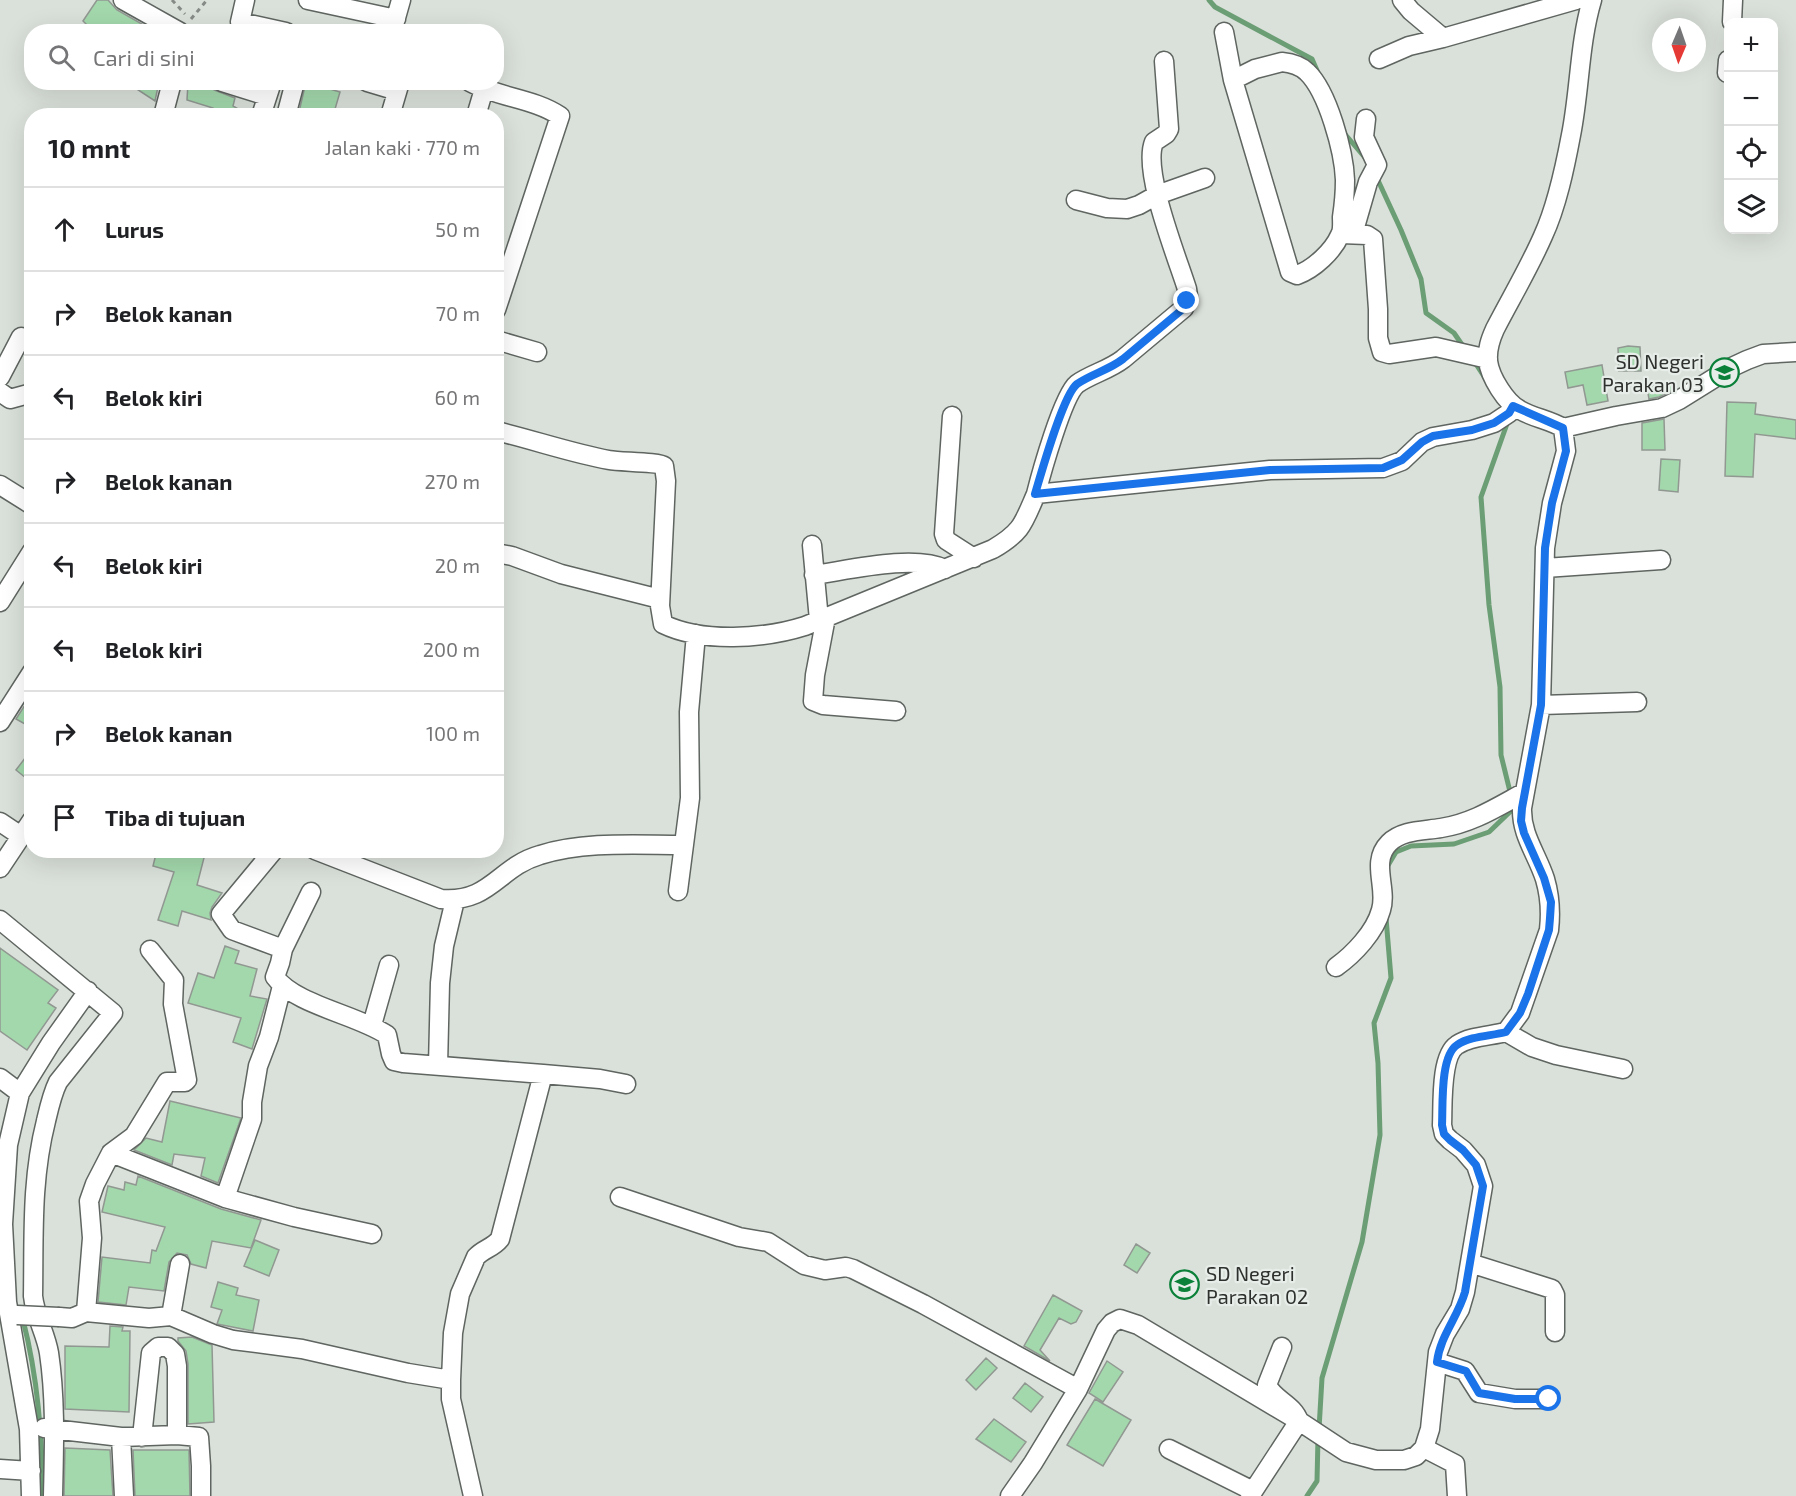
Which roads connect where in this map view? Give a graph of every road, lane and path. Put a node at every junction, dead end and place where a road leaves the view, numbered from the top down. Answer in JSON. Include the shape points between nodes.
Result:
{"nodes":[{"id":1,"x":123,"y":0,"type":"edge"},
{"id":2,"x":172,"y":0,"type":"edge"},
{"id":3,"x":207,"y":0,"type":"edge"},
{"id":4,"x":245,"y":0,"type":"edge"},
{"id":5,"x":308,"y":0,"type":"edge"},
{"id":6,"x":401,"y":0,"type":"edge"},
{"id":7,"x":1402,"y":0,"type":"edge"},
{"id":8,"x":1576,"y":0,"type":"edge"},
{"id":9,"x":1592,"y":0,"type":"edge"},
{"id":10,"x":1733,"y":0,"type":"edge"},
{"id":11,"x":1732,"y":18,"type":"edge"},
{"id":12,"x":166,"y":24,"type":"edge"},
{"id":13,"x":249,"y":24,"type":"edge"},
{"id":14,"x":391,"y":24,"type":"edge"},
{"id":15,"x":394,"y":24,"type":"edge"},
{"id":16,"x":1224,"y":32,"type":"dead end"},
{"id":17,"x":1443,"y":38,"type":"junction"},
{"id":18,"x":1379,"y":59,"type":"dead end"},
{"id":19,"x":1164,"y":61,"type":"dead end"},
{"id":20,"x":1233,"y":80,"type":"junction"},
{"id":21,"x":170,"y":90,"type":"edge"},
{"id":22,"x":269,"y":90,"type":"edge"},
{"id":23,"x":293,"y":90,"type":"edge"},
{"id":24,"x":398,"y":90,"type":"edge"},
{"id":25,"x":477,"y":90,"type":"edge"},
{"id":26,"x":490,"y":90,"type":"edge"},
{"id":27,"x":165,"y":108,"type":"edge"},
{"id":28,"x":263,"y":108,"type":"edge"},
{"id":29,"x":288,"y":108,"type":"edge"},
{"id":30,"x":392,"y":108,"type":"edge"},
{"id":31,"x":476,"y":108,"type":"edge"},
{"id":32,"x":1366,"y":119,"type":"dead end"},
{"id":33,"x":1205,"y":178,"type":"dead end"},
{"id":34,"x":1157,"y":195,"type":"junction"},
{"id":35,"x":1076,"y":200,"type":"dead end"},
{"id":36,"x":1347,"y":234,"type":"junction"},
{"id":37,"x":504,"y":286,"type":"edge"},
{"id":38,"x":21,"y":337,"type":"dead end"},
{"id":39,"x":504,"y":342,"type":"edge"},
{"id":40,"x":537,"y":352,"type":"dead end"},
{"id":41,"x":1796,"y":352,"type":"edge"},
{"id":42,"x":1484,"y":358,"type":"junction"},
{"id":43,"x":0,"y":377,"type":"edge"},
{"id":44,"x":0,"y":392,"type":"edge"},
{"id":45,"x":24,"y":395,"type":"edge"},
{"id":46,"x":1505,"y":414,"type":"junction"},
{"id":47,"x":952,"y":416,"type":"dead end"},
{"id":48,"x":1563,"y":428,"type":"junction"},
{"id":49,"x":504,"y":433,"type":"edge"},
{"id":50,"x":0,"y":484,"type":"edge"},
{"id":51,"x":1035,"y":494,"type":"junction"},
{"id":52,"x":24,"y":500,"type":"edge"},
{"id":53,"x":812,"y":545,"type":"dead end"},
{"id":54,"x":504,"y":555,"type":"edge"},
{"id":55,"x":974,"y":558,"type":"junction"},
{"id":56,"x":1661,"y":560,"type":"dead end"},
{"id":57,"x":24,"y":564,"type":"edge"},
{"id":58,"x":1545,"y":568,"type":"junction"},
{"id":59,"x":945,"y":569,"type":"junction"},
{"id":60,"x":814,"y":575,"type":"junction"},
{"id":61,"x":660,"y":598,"type":"junction"},
{"id":62,"x":0,"y":602,"type":"edge"},
{"id":63,"x":822,"y":619,"type":"junction"},
{"id":64,"x":696,"y":634,"type":"junction"},
{"id":65,"x":24,"y":684,"type":"edge"},
{"id":66,"x":1637,"y":702,"type":"dead end"},
{"id":67,"x":1541,"y":705,"type":"junction"},
{"id":68,"x":896,"y":711,"type":"dead end"},
{"id":69,"x":0,"y":722,"type":"edge"},
{"id":70,"x":1516,"y":796,"type":"junction"},
{"id":71,"x":0,"y":822,"type":"edge"},
{"id":72,"x":24,"y":832,"type":"edge"},
{"id":73,"x":21,"y":836,"type":"junction"},
{"id":74,"x":683,"y":845,"type":"junction"},
{"id":75,"x":266,"y":858,"type":"edge"},
{"id":76,"x":336,"y":858,"type":"edge"},
{"id":77,"x":0,"y":868,"type":"edge"},
{"id":78,"x":678,"y":891,"type":"dead end"},
{"id":79,"x":311,"y":892,"type":"dead end"},
{"id":80,"x":455,"y":900,"type":"junction"},
{"id":81,"x":0,"y":920,"type":"edge"},
{"id":82,"x":283,"y":949,"type":"junction"},
{"id":83,"x":150,"y":950,"type":"dead end"},
{"id":84,"x":389,"y":965,"type":"dead end"},
{"id":85,"x":1336,"y":967,"type":"dead end"},
{"id":86,"x":282,"y":986,"type":"junction"},
{"id":87,"x":88,"y":992,"type":"junction"},
{"id":88,"x":372,"y":1025,"type":"junction"},
{"id":89,"x":1506,"y":1032,"type":"junction"},
{"id":90,"x":438,"y":1066,"type":"junction"},
{"id":91,"x":1623,"y":1069,"type":"dead end"},
{"id":92,"x":543,"y":1074,"type":"junction"},
{"id":93,"x":0,"y":1078,"type":"edge"},
{"id":94,"x":626,"y":1084,"type":"dead end"},
{"id":95,"x":25,"y":1085,"type":"junction"},
{"id":96,"x":54,"y":1091,"type":"junction"},
{"id":97,"x":4,"y":1145,"type":"edge"},
{"id":98,"x":111,"y":1153,"type":"junction"},
{"id":99,"x":620,"y":1197,"type":"dead end"},
{"id":100,"x":225,"y":1198,"type":"junction"},
{"id":101,"x":2,"y":1224,"type":"edge"},
{"id":102,"x":372,"y":1234,"type":"dead end"},
{"id":103,"x":1470,"y":1263,"type":"junction"},
{"id":104,"x":180,"y":1264,"type":"dead end"},
{"id":105,"x":8,"y":1311,"type":"edge"},
{"id":106,"x":86,"y":1312,"type":"junction"},
{"id":107,"x":171,"y":1316,"type":"junction"},
{"id":108,"x":1555,"y":1332,"type":"dead end"},
{"id":109,"x":1282,"y":1347,"type":"dead end"},
{"id":110,"x":1437,"y":1362,"type":"junction"},
{"id":111,"x":451,"y":1380,"type":"junction"},
{"id":112,"x":1078,"y":1389,"type":"junction"},
{"id":113,"x":1549,"y":1399,"type":"dead end"},
{"id":114,"x":1306,"y":1426,"type":"junction"},
{"id":115,"x":41,"y":1428,"type":"junction"},
{"id":116,"x":177,"y":1435,"type":"junction"},
{"id":117,"x":121,"y":1437,"type":"junction"},
{"id":118,"x":142,"y":1437,"type":"junction"},
{"id":119,"x":1424,"y":1448,"type":"junction"},
{"id":120,"x":1169,"y":1449,"type":"dead end"},
{"id":121,"x":0,"y":1469,"type":"edge"},
{"id":122,"x":31,"y":1471,"type":"junction"},
{"id":123,"x":1251,"y":1493,"type":"edge"},
{"id":124,"x":31,"y":1496,"type":"edge"},
{"id":125,"x":52,"y":1496,"type":"edge"},
{"id":126,"x":124,"y":1496,"type":"edge"},
{"id":127,"x":201,"y":1496,"type":"edge"},
{"id":128,"x":473,"y":1496,"type":"edge"},
{"id":129,"x":1010,"y":1496,"type":"edge"},
{"id":130,"x":1457,"y":1496,"type":"edge"}],
"edges":[{"from":1,"to":12,"type":"street"},
{"from":2,"to":3,"type":"path","via":[[190,20]]},
{"from":4,"to":13,"type":"street","via":[[240,22]]},
{"from":5,"to":14,"type":"street"},
{"from":6,"to":15,"type":"street"},
{"from":7,"to":17,"type":"street"},
{"from":8,"to":17,"type":"street"},
{"from":9,"to":42,"type":"street","via":[[1571,137],[1551,216]]},
{"from":10,"to":11,"type":"street"},
{"from":16,"to":20,"type":"street"},
{"from":17,"to":18,"type":"street"},
{"from":19,"to":34,"type":"street","via":[[1169,129],[1154,142],[1152,149]]},
{"from":20,"to":36,"type":"street","via":[[1282,62],[1298,65],[1314,79],[1343,160]]},
{"from":20,"to":36,"type":"street","via":[[1290,272],[1297,275],[1316,264]]},
{"from":21,"to":27,"type":"street"},
{"from":22,"to":28,"type":"street"},
{"from":23,"to":29,"type":"street"},
{"from":24,"to":30,"type":"street"},
{"from":25,"to":31,"type":"street"},
{"from":26,"to":37,"type":"street","via":[[560,116]]},
{"from":32,"to":36,"type":"street","via":[[1364,137],[1377,165]]},
{"from":33,"to":34,"type":"street"},
{"from":34,"to":35,"type":"street","via":[[1127,209]]},
{"from":34,"to":51,"type":"street","via":[[1187,289],[1187,301],[1184,308],[1123,359],[1071,391]]},
{"from":36,"to":42,"type":"street","via":[[1371,236],[1374,243],[1382,352],[1436,347]]},
{"from":38,"to":43,"type":"street"},
{"from":39,"to":40,"type":"street"},
{"from":41,"to":48,"type":"street","via":[[1763,354],[1747,360],[1662,408]]},
{"from":42,"to":46,"type":"street","via":[[1501,392]]},
{"from":44,"to":45,"type":"street","via":[[10,399]]},
{"from":46,"to":48,"type":"street"},
{"from":46,"to":51,"type":"street","via":[[1472,430],[1433,436],[1402,460],[1383,468],[1270,470]]},
{"from":47,"to":55,"type":"street","via":[[944,534],[946,540]]},
{"from":48,"to":58,"type":"street","via":[[1566,451],[1552,503]]},
{"from":49,"to":61,"type":"street","via":[[593,457],[664,466]]},
{"from":50,"to":52,"type":"street"},
{"from":51,"to":55,"type":"street","via":[[1016,534]]},
{"from":53,"to":60,"type":"street"},
{"from":54,"to":61,"type":"street","via":[[561,574]]},
{"from":55,"to":59,"type":"street"},
{"from":56,"to":58,"type":"street"},
{"from":57,"to":62,"type":"street"},
{"from":58,"to":67,"type":"street"},
{"from":59,"to":60,"type":"street","via":[[920,562]]},
{"from":59,"to":63,"type":"street"},
{"from":60,"to":63,"type":"street"},
{"from":61,"to":64,"type":"street","via":[[663,624]]},
{"from":63,"to":64,"type":"street","via":[[781,633]]},
{"from":63,"to":68,"type":"street","via":[[813,701]]},
{"from":64,"to":74,"type":"street","via":[[689,712],[690,798]]},
{"from":65,"to":69,"type":"street"},
{"from":66,"to":67,"type":"street"},
{"from":67,"to":70,"type":"street"},
{"from":70,"to":85,"type":"street","via":[[1471,822],[1397,836],[1388,844],[1381,853],[1382,910],[1361,945]]},
{"from":70,"to":89,"type":"street","via":[[1524,833],[1551,902],[1549,930],[1528,994]]},
{"from":71,"to":73,"type":"street"},
{"from":72,"to":73,"type":"street"},
{"from":73,"to":77,"type":"street"},
{"from":74,"to":78,"type":"street"},
{"from":74,"to":80,"type":"street","via":[[595,846],[542,854],[523,860],[472,897]]},
{"from":75,"to":82,"type":"street","via":[[221,914],[232,930]]},
{"from":76,"to":80,"type":"street","via":[[441,899]]},
{"from":79,"to":82,"type":"street"},
{"from":80,"to":90,"type":"street","via":[[440,983]]},
{"from":81,"to":87,"type":"street"},
{"from":82,"to":86,"type":"street","via":[[275,977]]},
{"from":83,"to":98,"type":"street","via":[[174,980],[173,1004],[187,1080],[167,1082],[134,1136]]},
{"from":84,"to":88,"type":"street"},
{"from":86,"to":88,"type":"street"},
{"from":86,"to":100,"type":"street","via":[[258,1066],[252,1119]]},
{"from":87,"to":95,"type":"street"},
{"from":87,"to":96,"type":"street","via":[[113,1013]]},
{"from":88,"to":90,"type":"street","via":[[387,1035],[394,1061]]},
{"from":89,"to":91,"type":"street","via":[[1556,1056]]},
{"from":89,"to":103,"type":"street","via":[[1456,1045],[1447,1059],[1444,1134],[1476,1165],[1483,1186]]},
{"from":90,"to":92,"type":"street"},
{"from":92,"to":94,"type":"street"},
{"from":92,"to":111,"type":"street","via":[[500,1239],[476,1257],[460,1294]]},
{"from":93,"to":95,"type":"street"},
{"from":95,"to":96,"type":"street"},
{"from":95,"to":97,"type":"street"},
{"from":96,"to":115,"type":"street","via":[[39,1148],[34,1189],[34,1306],[49,1352]]},
{"from":97,"to":101,"type":"street"},
{"from":98,"to":100,"type":"street"},
{"from":98,"to":106,"type":"street","via":[[89,1201],[92,1238]]},
{"from":99,"to":112,"type":"street","via":[[738,1237],[768,1242],[804,1265],[825,1270],[853,1269]]},
{"from":100,"to":102,"type":"street"},
{"from":101,"to":105,"type":"street"},
{"from":103,"to":108,"type":"street","via":[[1552,1289]]},
{"from":103,"to":110,"type":"street","via":[[1460,1308],[1445,1334]]},
{"from":104,"to":107,"type":"street"},
{"from":105,"to":106,"type":"street","bridge":true,"via":[[72,1318]]},
{"from":105,"to":115,"type":"street"},
{"from":106,"to":107,"type":"street","via":[[149,1318]]},
{"from":107,"to":111,"type":"street","via":[[233,1340],[302,1349]]},
{"from":109,"to":114,"type":"street","via":[[1267,1385]]},
{"from":110,"to":113,"type":"street","via":[[1466,1371],[1479,1393]]},
{"from":110,"to":119,"type":"street","via":[[1430,1429]]},
{"from":111,"to":128,"type":"street","via":[[451,1399]]},
{"from":112,"to":114,"type":"street","via":[[1106,1330],[1120,1319],[1138,1325]]},
{"from":112,"to":129,"type":"street"},
{"from":114,"to":119,"type":"street","via":[[1346,1452],[1376,1460],[1404,1460]]},
{"from":114,"to":123,"type":"street"},
{"from":115,"to":117,"type":"street"},
{"from":115,"to":122,"type":"street"},
{"from":115,"to":125,"type":"street"},
{"from":116,"to":118,"type":"street"},
{"from":116,"to":118,"type":"street","via":[[175,1354],[168,1347],[158,1347],[151,1353]]},
{"from":116,"to":127,"type":"street","via":[[199,1437]]},
{"from":117,"to":118,"type":"street"},
{"from":117,"to":126,"type":"street"},
{"from":119,"to":130,"type":"street","via":[[1455,1464]]},
{"from":120,"to":123,"type":"street"},
{"from":121,"to":122,"type":"street"},
{"from":122,"to":124,"type":"street"}]}
